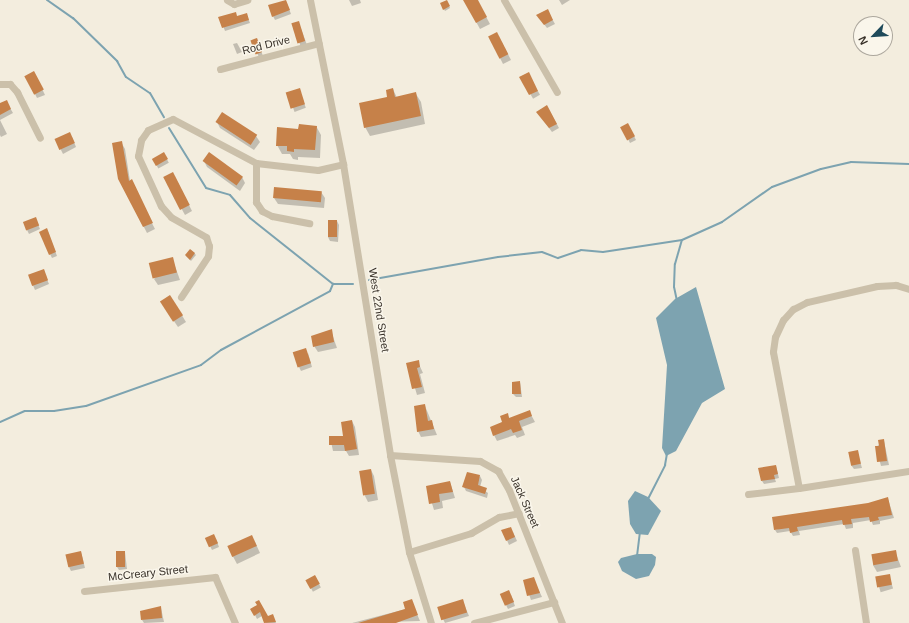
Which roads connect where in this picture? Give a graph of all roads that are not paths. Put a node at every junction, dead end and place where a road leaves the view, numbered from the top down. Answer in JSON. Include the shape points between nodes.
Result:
{"nodes":[{"id":1,"x":227,"y":0,"type":"edge"},
{"id":2,"x":247,"y":0,"type":"edge"},
{"id":3,"x":310,"y":0,"type":"edge"},
{"id":4,"x":504,"y":0,"type":"edge"},
{"id":5,"x":319,"y":44,"type":"junction"},
{"id":6,"x":220,"y":69,"type":"dead end"},
{"id":7,"x":0,"y":84,"type":"edge"},
{"id":8,"x":557,"y":92,"type":"dead end"},
{"id":9,"x":40,"y":138,"type":"dead end"},
{"id":10,"x":256,"y":163,"type":"junction"},
{"id":11,"x":343,"y":164,"type":"junction"},
{"id":12,"x":309,"y":223,"type":"dead end"},
{"id":13,"x":909,"y":289,"type":"edge"},
{"id":14,"x":181,"y":297,"type":"dead end"},
{"id":15,"x":390,"y":455,"type":"junction"},
{"id":16,"x":909,"y":471,"type":"edge"},
{"id":17,"x":799,"y":488,"type":"junction"},
{"id":18,"x":748,"y":494,"type":"dead end"},
{"id":19,"x":519,"y":513,"type":"junction"},
{"id":20,"x":855,"y":550,"type":"dead end"},
{"id":21,"x":409,"y":552,"type":"junction"},
{"id":22,"x":84,"y":591,"type":"dead end"},
{"id":23,"x":554,"y":602,"type":"junction"},
{"id":24,"x":235,"y":623,"type":"edge"},
{"id":25,"x":431,"y":623,"type":"edge"},
{"id":26,"x":474,"y":623,"type":"edge"},
{"id":27,"x":562,"y":623,"type":"edge"},
{"id":28,"x":866,"y":623,"type":"edge"}],
"edges":[{"from":1,"to":2,"type":"street","via":[[234,4]]},
{"from":3,"to":5,"type":"street","name":"West 22nd Street"},
{"from":4,"to":8,"type":"street"},
{"from":5,"to":6,"type":"street","name":"Rod Drive"},
{"from":5,"to":11,"type":"street","name":"West 22nd Street"},
{"from":7,"to":9,"type":"street","via":[[10,84],[17,92]]},
{"from":10,"to":11,"type":"street","via":[[318,170]]},
{"from":10,"to":12,"type":"street","via":[[256,202],[262,211],[272,216]]},
{"from":10,"to":14,"type":"street","via":[[173,119],[148,130],[141,140],[138,156],[161,206],[171,217],[206,237],[209,246],[208,256]]},
{"from":11,"to":15,"type":"street","name":"West 22nd Street"},
{"from":13,"to":17,"type":"street","via":[[896,285],[877,286],[806,302],[783,320],[775,336],[773,352]]},
{"from":15,"to":19,"type":"street","name":"Jack Street","via":[[480,461],[498,472]]},
{"from":15,"to":21,"type":"street","name":"West 22nd Street"},
{"from":16,"to":17,"type":"street"},
{"from":17,"to":18,"type":"street"},
{"from":19,"to":21,"type":"street","via":[[499,516],[471,533]]},
{"from":19,"to":23,"type":"street","name":"Jack Street"},
{"from":20,"to":28,"type":"street"},
{"from":21,"to":25,"type":"street","name":"West 22nd Street"},
{"from":22,"to":24,"type":"street","name":"McCreary Street","via":[[215,577]]},
{"from":23,"to":26,"type":"street"},
{"from":23,"to":27,"type":"street","name":"Jack Street"}]}
